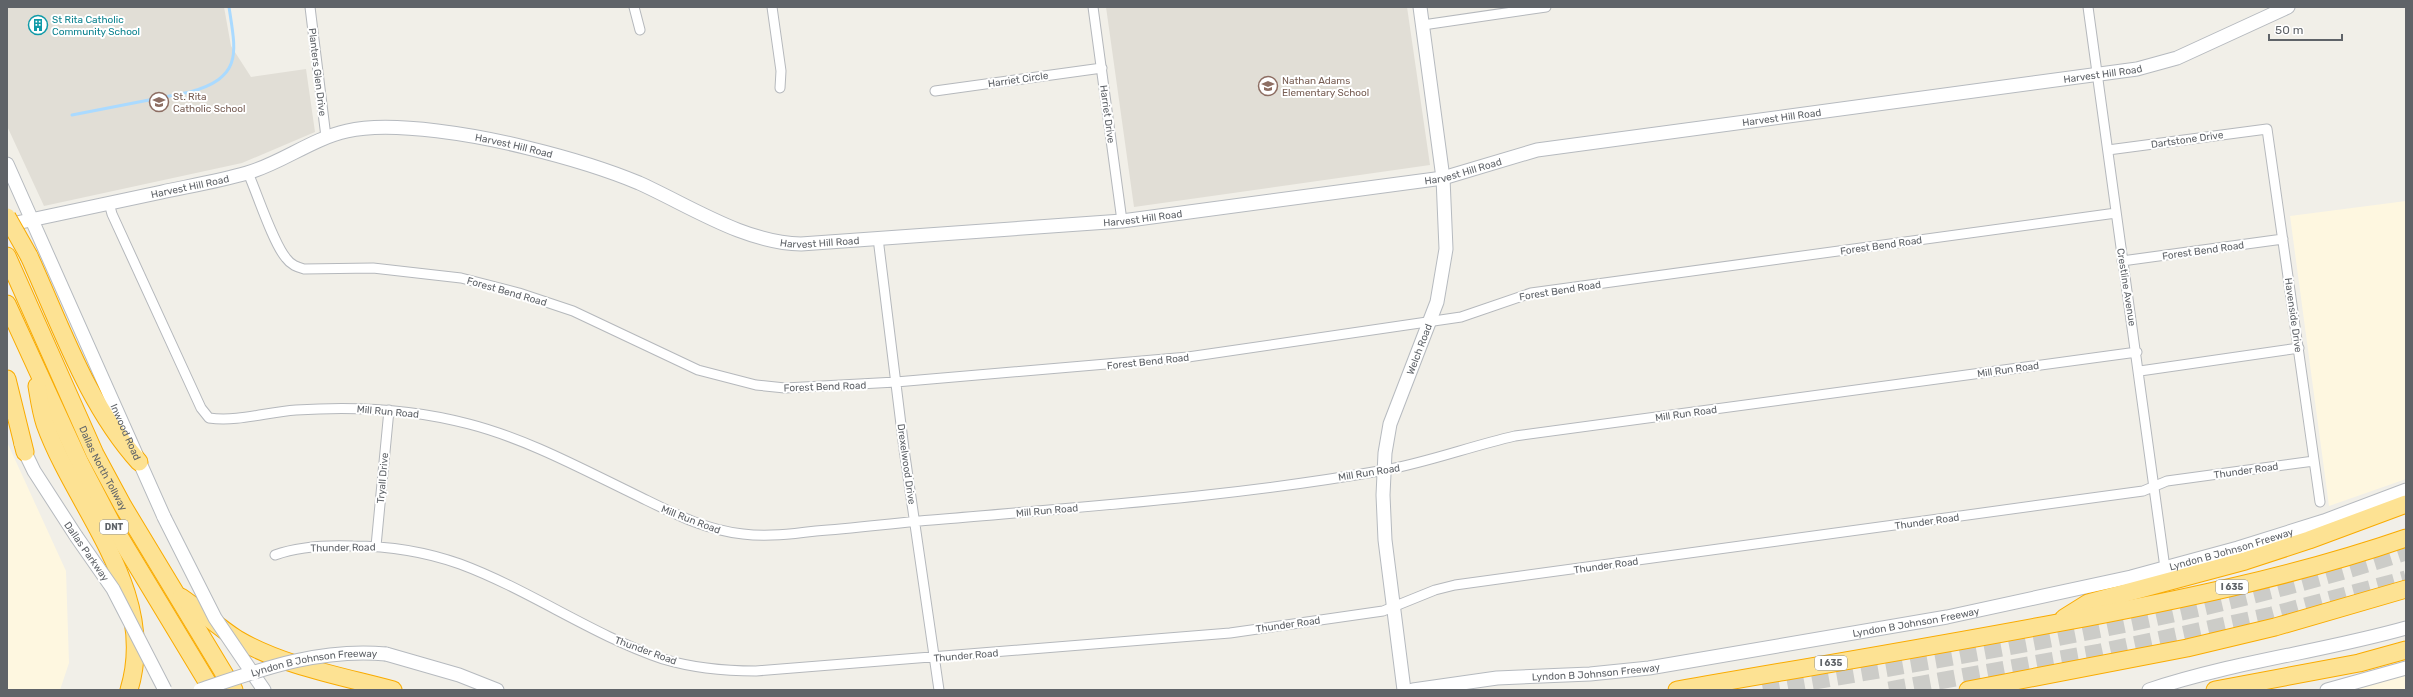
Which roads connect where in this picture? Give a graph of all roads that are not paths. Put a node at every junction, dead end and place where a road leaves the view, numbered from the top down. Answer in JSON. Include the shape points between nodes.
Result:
{"nodes":[{"id":1,"x":310,"y":7,"type":"edge"},
{"id":2,"x":634,"y":7,"type":"edge"},
{"id":3,"x":772,"y":7,"type":"edge"},
{"id":4,"x":1093,"y":7,"type":"edge"},
{"id":5,"x":1420,"y":7,"type":"edge"},
{"id":6,"x":1546,"y":7,"type":"edge"},
{"id":7,"x":2088,"y":7,"type":"edge"},
{"id":8,"x":2288,"y":7,"type":"edge"},
{"id":9,"x":1423,"y":25,"type":"junction"},
{"id":10,"x":640,"y":30,"type":"dead end"},
{"id":11,"x":1102,"y":68,"type":"junction"},
{"id":12,"x":2097,"y":74,"type":"junction"},
{"id":13,"x":780,"y":88,"type":"dead end"},
{"id":14,"x":935,"y":91,"type":"dead end"},
{"id":15,"x":2267,"y":128,"type":"joint"},
{"id":16,"x":326,"y":137,"type":"junction"},
{"id":17,"x":2108,"y":150,"type":"junction"},
{"id":18,"x":7,"y":164,"type":"edge"},
{"id":19,"x":248,"y":173,"type":"junction"},
{"id":20,"x":1443,"y":178,"type":"junction"},
{"id":21,"x":109,"y":203,"type":"junction"},
{"id":22,"x":2116,"y":213,"type":"junction"},
{"id":23,"x":7,"y":217,"type":"edge"},
{"id":24,"x":32,"y":219,"type":"junction"},
{"id":25,"x":1122,"y":221,"type":"junction"},
{"id":26,"x":7,"y":225,"type":"edge"},
{"id":27,"x":878,"y":238,"type":"junction"},
{"id":28,"x":2283,"y":239,"type":"junction"},
{"id":29,"x":8,"y":258,"type":"edge"},
{"id":30,"x":2122,"y":261,"type":"junction"},
{"id":31,"x":7,"y":304,"type":"edge"},
{"id":32,"x":1430,"y":322,"type":"junction"},
{"id":33,"x":2299,"y":348,"type":"junction"},
{"id":34,"x":2137,"y":352,"type":"junction"},
{"id":35,"x":31,"y":356,"type":"junction"},
{"id":36,"x":2140,"y":371,"type":"junction"},
{"id":37,"x":7,"y":379,"type":"edge"},
{"id":38,"x":896,"y":382,"type":"junction"},
{"id":39,"x":389,"y":410,"type":"junction"},
{"id":40,"x":7,"y":414,"type":"edge"},
{"id":41,"x":25,"y":452,"type":"junction"},
{"id":42,"x":2314,"y":461,"type":"junction"},
{"id":43,"x":140,"y":462,"type":"junction"},
{"id":44,"x":1384,"y":470,"type":"junction"},
{"id":45,"x":2155,"y":486,"type":"junction"},
{"id":46,"x":2406,"y":490,"type":"edge"},
{"id":47,"x":2320,"y":502,"type":"dead end"},
{"id":48,"x":2406,"y":504,"type":"edge"},
{"id":49,"x":914,"y":521,"type":"junction"},
{"id":50,"x":2406,"y":538,"type":"edge"},
{"id":51,"x":376,"y":546,"type":"junction"},
{"id":52,"x":275,"y":555,"type":"dead end"},
{"id":53,"x":2165,"y":568,"type":"junction"},
{"id":54,"x":2406,"y":590,"type":"edge"},
{"id":55,"x":175,"y":592,"type":"junction"},
{"id":56,"x":1393,"y":606,"type":"junction"},
{"id":57,"x":2056,"y":624,"type":"junction"},
{"id":58,"x":2406,"y":628,"type":"edge"},
{"id":59,"x":2406,"y":650,"type":"edge"},
{"id":60,"x":935,"y":658,"type":"junction"},
{"id":61,"x":2406,"y":668,"type":"edge"},
{"id":62,"x":253,"y":674,"type":"junction"},
{"id":63,"x":1469,"y":682,"type":"junction"},
{"id":64,"x":129,"y":690,"type":"edge"},
{"id":65,"x":165,"y":690,"type":"edge"},
{"id":66,"x":200,"y":690,"type":"edge"},
{"id":67,"x":212,"y":690,"type":"edge"},
{"id":68,"x":234,"y":690,"type":"edge"},
{"id":69,"x":264,"y":690,"type":"edge"},
{"id":70,"x":393,"y":690,"type":"edge"},
{"id":71,"x":497,"y":690,"type":"edge"},
{"id":72,"x":939,"y":690,"type":"edge"},
{"id":73,"x":1404,"y":690,"type":"edge"},
{"id":74,"x":1413,"y":690,"type":"edge"},
{"id":75,"x":1446,"y":690,"type":"edge"},
{"id":76,"x":1676,"y":690,"type":"edge"},
{"id":77,"x":1968,"y":690,"type":"edge"},
{"id":78,"x":2149,"y":690,"type":"edge"},
{"id":79,"x":2215,"y":690,"type":"edge"},
{"id":80,"x":2327,"y":690,"type":"edge"}],
"edges":[{"from":1,"to":16,"type":"street","name":"Planters Glen Drive"},
{"from":2,"to":10,"type":"street"},
{"from":3,"to":13,"type":"street","via":[[781,71]]},
{"from":4,"to":11,"type":"street","name":"Harriet Drive"},
{"from":5,"to":9,"type":"street","name":"Welch Road"},
{"from":6,"to":9,"type":"street"},
{"from":7,"to":12,"type":"street","name":"Crestline Avenue"},
{"from":8,"to":12,"type":"street","name":"Harvest Hill Road","via":[[2177,58],[2137,69]]},
{"from":9,"to":20,"type":"street","name":"Welch Road"},
{"from":11,"to":14,"type":"street","name":"Harriet Circle"},
{"from":11,"to":25,"type":"street","name":"Harriet Drive"},
{"from":12,"to":17,"type":"street","name":"Crestline Avenue"},
{"from":12,"to":20,"type":"street","name":"Harvest Hill Road","via":[[1537,150]]},
{"from":15,"to":17,"type":"street","name":"Dartstone Drive"},
{"from":15,"to":28,"type":"street","name":"Havenside Drive"},
{"from":16,"to":19,"type":"street","name":"Harvest Hill Road"},
{"from":16,"to":27,"type":"street","name":"Harvest Hill Road","via":[[378,127],[493,140],[602,169],[762,240],[780,244],[801,244]]},
{"from":17,"to":22,"type":"street","name":"Crestline Avenue"},
{"from":18,"to":24,"type":"street","name":"Inwood Road"},
{"from":19,"to":21,"type":"street","name":"Harvest Hill Road"},
{"from":19,"to":38,"type":"street","name":"Forest Bend Road","via":[[277,242],[285,258],[294,266],[304,269],[373,268],[461,278],[573,311],[698,370],[756,385],[800,388]]},
{"from":20,"to":25,"type":"street","name":"Harvest Hill Road"},
{"from":20,"to":32,"type":"street","name":"Welch Road","via":[[1446,248],[1437,302]]},
{"from":21,"to":24,"type":"street","name":"Harvest Hill Road"},
{"from":21,"to":39,"type":"street","name":"Mill Run Road","via":[[201,408],[209,418],[221,420],[329,408]]},
{"from":22,"to":30,"type":"street","name":"Crestline Avenue"},
{"from":22,"to":32,"type":"street","name":"Forest Bend Road","via":[[1531,293],[1504,300],[1477,313]]},
{"from":23,"to":43,"type":"highway","bridge":true,"via":[[29,256],[89,386],[120,440]]},
{"from":24,"to":26,"type":"street","name":"Harvest Hill Road"},
{"from":24,"to":43,"type":"street","name":"Inwood Road"},
{"from":25,"to":27,"type":"street","name":"Harvest Hill Road"},
{"from":27,"to":38,"type":"street","name":"Drexelwood Drive"},
{"from":28,"to":30,"type":"street","name":"Forest Bend Road"},
{"from":28,"to":33,"type":"street","name":"Havenside Drive"},
{"from":29,"to":55,"type":"highway","name":"Dallas North Tollway","number":"DNT","via":[[95,454]]},
{"from":30,"to":34,"type":"street","name":"Crestline Avenue"},
{"from":31,"to":35,"type":"highway","name":"Dallas North Tollway","number":"DNT"},
{"from":32,"to":38,"type":"street","name":"Forest Bend Road","via":[[1141,362]]},
{"from":32,"to":44,"type":"street","name":"Welch Road","via":[[1390,424]]},
{"from":33,"to":36,"type":"street"},
{"from":33,"to":42,"type":"street","name":"Havenside Drive"},
{"from":34,"to":36,"type":"street","name":"Crestline Avenue"},
{"from":34,"to":44,"type":"street","name":"Mill Run Road","via":[[1515,436]]},
{"from":35,"to":64,"type":"highway","via":[[45,423],[107,545],[127,596],[134,629],[136,657]]},
{"from":35,"to":67,"type":"highway","name":"Dallas North Tollway","number":"DNT","via":[[80,463],[113,526]]},
{"from":36,"to":45,"type":"street","name":"Crestline Avenue"},
{"from":37,"to":41,"type":"highway"},
{"from":38,"to":49,"type":"street","name":"Drexelwood Drive"},
{"from":39,"to":49,"type":"street","name":"Mill Run Road","via":[[447,418],[486,428],[712,530],[760,535]]},
{"from":39,"to":51,"type":"street","name":"Tryall Drive"},
{"from":40,"to":41,"type":"street","name":"Dallas Parkway"},
{"from":41,"to":65,"type":"street","name":"Dallas Parkway","bridge":true,"via":[[52,501],[113,590]]},
{"from":42,"to":45,"type":"street","name":"Thunder Road","via":[[2167,481]]},
{"from":42,"to":47,"type":"street","name":"Havenside Drive"},
{"from":43,"to":62,"type":"street","name":"Inwood Road","bridge":true,"via":[[164,518],[209,607]]},
{"from":44,"to":49,"type":"street","name":"Mill Run Road","via":[[1272,487],[1141,502]]},
{"from":44,"to":56,"type":"street","name":"Welch Road","via":[[1384,520]]},
{"from":45,"to":53,"type":"street","name":"Crestline Avenue"},
{"from":45,"to":56,"type":"street","name":"Thunder Road","via":[[2144,491],[1455,585]]},
{"from":46,"to":53,"type":"street","name":"Lyndon B Johnson Freeway","via":[[2324,521]]},
{"from":48,"to":57,"type":"highway","via":[[2316,538],[2245,561],[2088,603]]},
{"from":49,"to":60,"type":"street","name":"Drexelwood Drive"},
{"from":50,"to":57,"type":"highway","number":"I 635","via":[[2208,593]]},
{"from":51,"to":52,"type":"street","name":"Thunder Road","via":[[312,547]]},
{"from":51,"to":60,"type":"street","name":"Thunder Road","via":[[434,556],[459,564],[629,645],[664,659],[696,666],[726,671],[756,671]]},
{"from":53,"to":63,"type":"street","name":"Lyndon B Johnson Freeway","via":[[1947,617],[1713,658],[1590,674]]},
{"from":54,"to":77,"type":"highway","via":[[2187,648]]},
{"from":55,"to":68,"type":"highway","name":"Dallas North Tollway","number":"DNT"},
{"from":55,"to":70,"type":"highway","via":[[236,639],[262,651]]},
{"from":56,"to":60,"type":"street","name":"Thunder Road","via":[[1383,610],[1230,633]]},
{"from":56,"to":73,"type":"street","name":"Welch Road"},
{"from":57,"to":76,"type":"highway","number":"I 635"},
{"from":58,"to":78,"type":"street","via":[[2212,672]]},
{"from":59,"to":79,"type":"highway","via":[[2359,662]]},
{"from":60,"to":72,"type":"street","name":"Drexelwood Drive"},
{"from":61,"to":80,"type":"street"},
{"from":62,"to":66,"type":"street","name":"Lyndon B Johnson Freeway","bridge":true},
{"from":62,"to":69,"type":"street","name":"Inwood Road"},
{"from":62,"to":71,"type":"street","name":"Lyndon B Johnson Freeway","bridge":true,"via":[[295,659],[319,654],[363,652],[386,654],[459,675]]},
{"from":63,"to":74,"type":"street","name":"Lyndon B Johnson Freeway"},
{"from":63,"to":75,"type":"street"}]}
